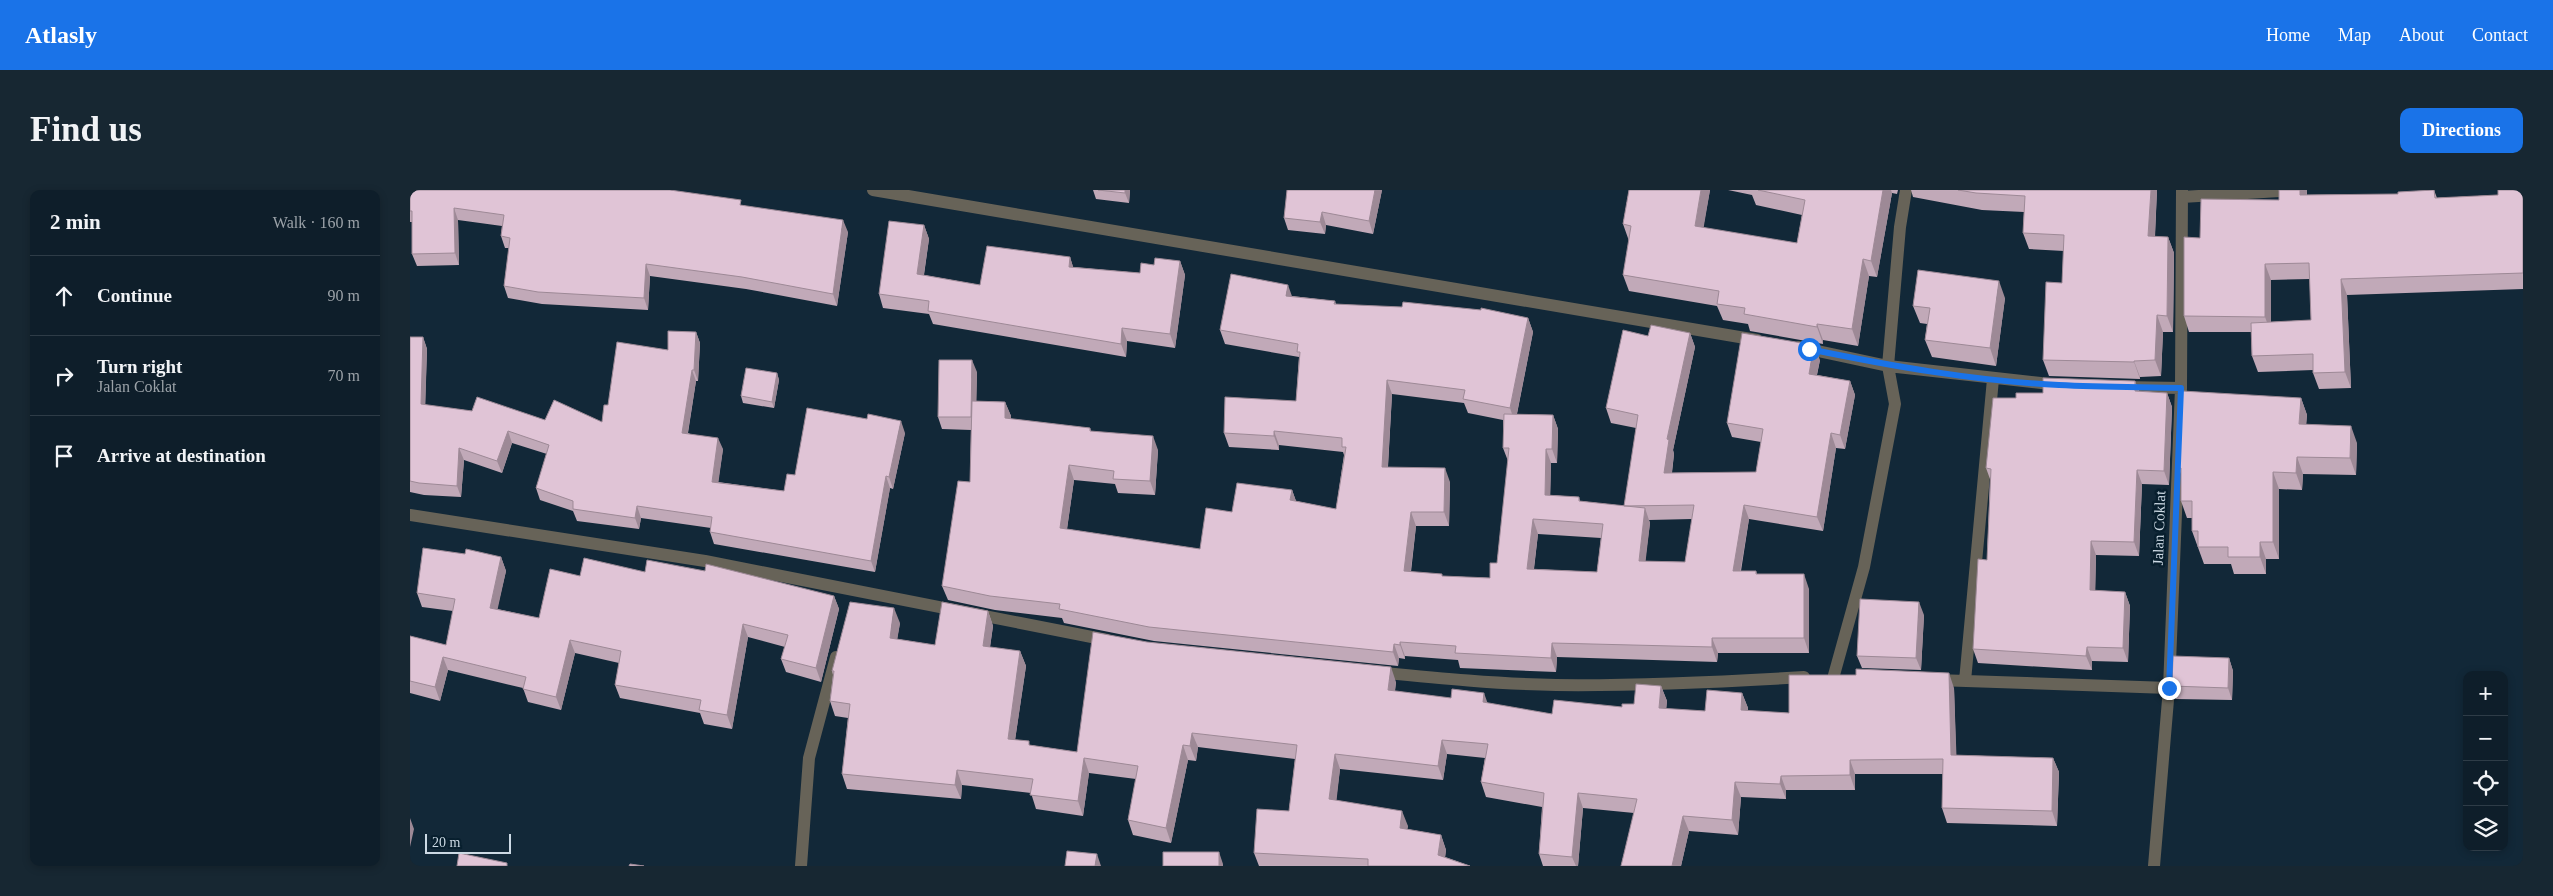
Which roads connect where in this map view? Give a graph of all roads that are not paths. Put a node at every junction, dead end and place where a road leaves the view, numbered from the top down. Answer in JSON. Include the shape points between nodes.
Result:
{"nodes":[{"id":1,"x":873,"y":190,"type":"edge"},
{"id":2,"x":1906,"y":190,"type":"edge"},
{"id":3,"x":2297,"y":190,"type":"edge"},
{"id":4,"x":2182,"y":194,"type":"edge"},
{"id":5,"x":1770,"y":342,"type":"edge"},
{"id":6,"x":1790,"y":345,"type":"edge"},
{"id":7,"x":1888,"y":366,"type":"junction"},
{"id":8,"x":1993,"y":379,"type":"junction"},
{"id":9,"x":2077,"y":386,"type":"edge"},
{"id":10,"x":2105,"y":386,"type":"edge"},
{"id":11,"x":2181,"y":388,"type":"junction"},
{"id":12,"x":410,"y":514,"type":"edge"},
{"id":13,"x":1124,"y":644,"type":"edge"},
{"id":14,"x":839,"y":647,"type":"edge"},
{"id":15,"x":1369,"y":671,"type":"edge"},
{"id":16,"x":1928,"y":680,"type":"edge"},
{"id":17,"x":1965,"y":681,"type":"junction"},
{"id":18,"x":2169,"y":688,"type":"junction"},
{"id":19,"x":801,"y":866,"type":"edge"},
{"id":20,"x":2154,"y":866,"type":"edge"}],
"edges":[{"from":1,"to":5,"type":"street"},
{"from":2,"to":7,"type":"street"},
{"from":3,"to":4,"type":"street"},
{"from":4,"to":11,"type":"street","name":"Jalan Coklat"},
{"from":6,"to":7,"type":"street"},
{"from":7,"to":8,"type":"street"},
{"from":7,"to":15,"type":"street","via":[[1895,404],[1864,567],[1829,676],[1676,685],[1555,685],[1466,681]]},
{"from":8,"to":9,"type":"street"},
{"from":8,"to":17,"type":"street"},
{"from":10,"to":11,"type":"street"},
{"from":11,"to":18,"type":"street","name":"Jalan Coklat"},
{"from":12,"to":13,"type":"street","via":[[705,561],[853,596]]},
{"from":14,"to":19,"type":"street","via":[[809,758]]},
{"from":16,"to":17,"type":"street"},
{"from":17,"to":18,"type":"street"},
{"from":18,"to":20,"type":"street","name":"Jalan Coklat"}]}
